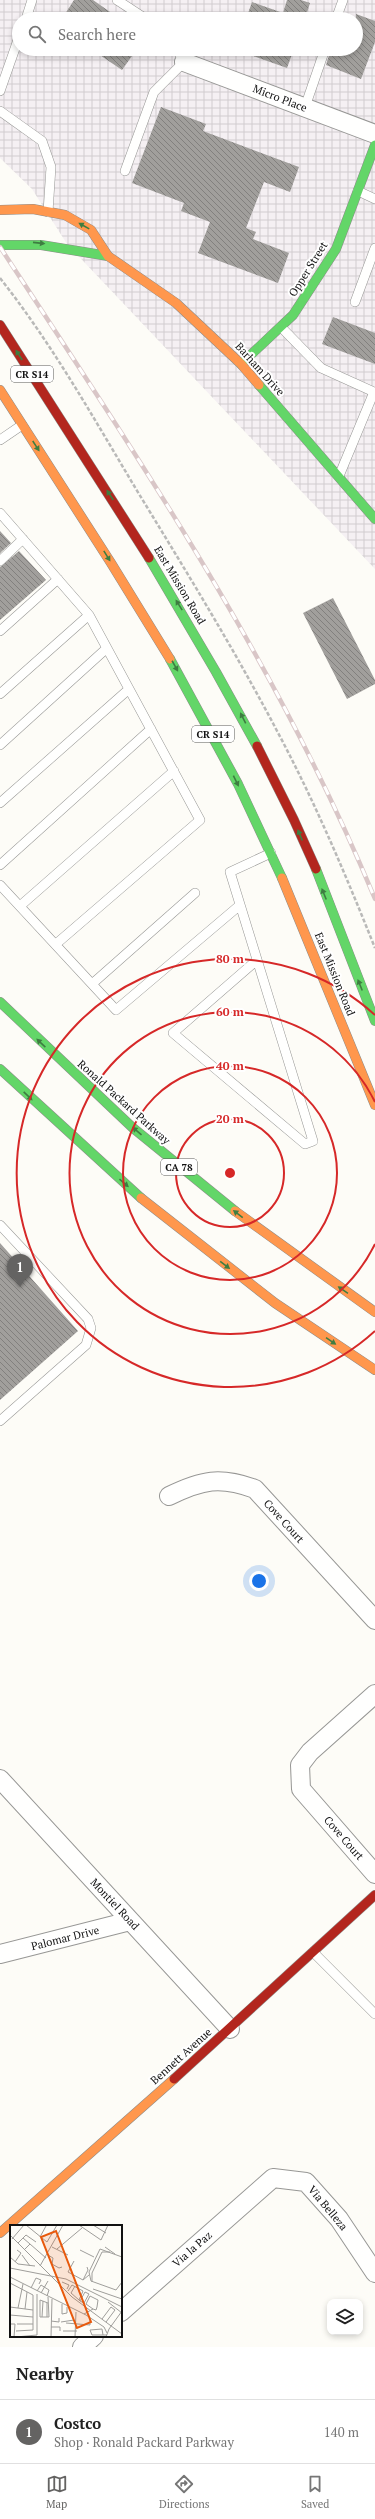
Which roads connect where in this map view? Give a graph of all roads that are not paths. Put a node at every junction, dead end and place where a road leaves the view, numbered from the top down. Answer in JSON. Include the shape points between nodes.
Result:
{"nodes":[{"id":1,"x":32,"y":0,"type":"edge"},
{"id":2,"x":117,"y":0,"type":"edge"},
{"id":3,"x":343,"y":0,"type":"edge"},
{"id":4,"x":28,"y":12,"type":"edge"},
{"id":5,"x":135,"y":12,"type":"edge"},
{"id":6,"x":339,"y":12,"type":"edge"},
{"id":7,"x":13,"y":56,"type":"edge"},
{"id":8,"x":180,"y":56,"type":"edge"},
{"id":9,"x":183,"y":56,"type":"edge"},
{"id":10,"x":323,"y":56,"type":"edge"},
{"id":11,"x":0,"y":91,"type":"edge"},
{"id":12,"x":305,"y":107,"type":"junction"},
{"id":13,"x":0,"y":111,"type":"edge"},
{"id":14,"x":375,"y":134,"type":"edge"},
{"id":15,"x":375,"y":145,"type":"edge"},
{"id":16,"x":125,"y":171,"type":"dead end"},
{"id":17,"x":358,"y":191,"type":"junction"},
{"id":18,"x":375,"y":198,"type":"edge"},
{"id":19,"x":0,"y":210,"type":"edge"},
{"id":20,"x":48,"y":212,"type":"junction"},
{"id":21,"x":0,"y":245,"type":"edge"},
{"id":22,"x":375,"y":248,"type":"edge"},
{"id":23,"x":108,"y":256,"type":"junction"},
{"id":24,"x":355,"y":302,"type":"dead end"},
{"id":25,"x":0,"y":324,"type":"edge"},
{"id":26,"x":281,"y":327,"type":"junction"},
{"id":27,"x":241,"y":364,"type":"junction"},
{"id":28,"x":0,"y":390,"type":"edge"},
{"id":29,"x":22,"y":425,"type":"junction"},
{"id":30,"x":0,"y":440,"type":"edge"},
{"id":31,"x":339,"y":477,"type":"junction"},
{"id":32,"x":0,"y":513,"type":"edge"},
{"id":33,"x":375,"y":519,"type":"edge"},
{"id":34,"x":23,"y":539,"type":"junction"},
{"id":35,"x":0,"y":561,"type":"edge"},
{"id":36,"x":58,"y":579,"type":"junction"},
{"id":37,"x":89,"y":615,"type":"junction"},
{"id":38,"x":0,"y":630,"type":"edge"},
{"id":39,"x":107,"y":648,"type":"junction"},
{"id":40,"x":130,"y":689,"type":"junction"},
{"id":41,"x":0,"y":694,"type":"edge"},
{"id":42,"x":151,"y":729,"type":"junction"},
{"id":43,"x":0,"y":744,"type":"edge"},
{"id":44,"x":174,"y":771,"type":"junction"},
{"id":45,"x":0,"y":803,"type":"edge"},
{"id":46,"x":274,"y":852,"type":"junction"},
{"id":47,"x":304,"y":863,"type":"dead end"},
{"id":48,"x":0,"y":864,"type":"edge"},
{"id":49,"x":315,"y":871,"type":"junction"},
{"id":50,"x":0,"y":885,"type":"edge"},
{"id":51,"x":195,"y":893,"type":"dead end"},
{"id":52,"x":240,"y":905,"type":"junction"},
{"id":53,"x":20,"y":906,"type":"junction"},
{"id":54,"x":56,"y":944,"type":"junction"},
{"id":55,"x":257,"y":960,"type":"junction"},
{"id":56,"x":92,"y":984,"type":"junction"},
{"id":57,"x":0,"y":1002,"type":"edge"},
{"id":58,"x":375,"y":1021,"type":"edge"},
{"id":59,"x":0,"y":1069,"type":"edge"},
{"id":60,"x":375,"y":1105,"type":"edge"},
{"id":61,"x":0,"y":1225,"type":"edge"},
{"id":62,"x":375,"y":1312,"type":"edge"},
{"id":63,"x":375,"y":1370,"type":"edge"},
{"id":64,"x":0,"y":1421,"type":"edge"},
{"id":65,"x":169,"y":1496,"type":"dead end"},
{"id":66,"x":375,"y":1620,"type":"edge"},
{"id":67,"x":375,"y":1694,"type":"edge"},
{"id":68,"x":0,"y":1779,"type":"edge"},
{"id":69,"x":375,"y":1874,"type":"edge"},
{"id":70,"x":375,"y":1895,"type":"edge"},
{"id":71,"x":130,"y":1921,"type":"junction"},
{"id":72,"x":313,"y":1952,"type":"junction"},
{"id":73,"x":0,"y":1954,"type":"edge"},
{"id":74,"x":375,"y":2014,"type":"edge"},
{"id":75,"x":230,"y":2029,"type":"junction"},
{"id":76,"x":264,"y":2186,"type":"joint"},
{"id":77,"x":0,"y":2233,"type":"edge"},
{"id":78,"x":375,"y":2273,"type":"edge"},
{"id":79,"x":122,"y":2311,"type":"edge"},
{"id":80,"x":93,"y":2337,"type":"edge"},
{"id":81,"x":82,"y":2347,"type":"edge"}],
"edges":[{"from":1,"to":4,"type":"lane"},
{"from":2,"to":5,"type":"lane"},
{"from":3,"to":6,"type":"lane"},
{"from":7,"to":11,"type":"lane"},
{"from":8,"to":16,"type":"lane","via":[[154,92]]},
{"from":9,"to":12,"type":"street","name":"Micro Place"},
{"from":10,"to":12,"type":"lane"},
{"from":12,"to":14,"type":"street","name":"Micro Place"},
{"from":13,"to":20,"type":"lane","via":[[42,141],[51,167]]},
{"from":15,"to":17,"type":"main road","name":"Opper Street"},
{"from":17,"to":18,"type":"lane"},
{"from":17,"to":26,"type":"main road","name":"Opper Street","via":[[336,249],[293,315]]},
{"from":19,"to":20,"type":"main road","name":"Barham Drive","via":[[33,209]]},
{"from":23,"to":20,"type":"main road","name":"Barham Drive","one_way":true,"via":[[91,230],[65,215]]},
{"from":21,"to":23,"type":"main road","name":"Barham Drive","one_way":true,"via":[[20,242],[41,243]]},
{"from":22,"to":24,"type":"lane"},
{"from":23,"to":27,"type":"main road","name":"Barham Drive","via":[[176,303]]},
{"from":49,"to":25,"type":"main road","name":"East Mission Road","number":"CR S14","one_way":true,"via":[[282,795],[191,624]]},
{"from":26,"to":27,"type":"main road","name":"Opper Street"},
{"from":26,"to":31,"type":"lane","via":[[321,368],[374,392]]},
{"from":27,"to":31,"type":"main road","name":"Barham Drive"},
{"from":28,"to":29,"type":"main road","name":"East Mission Road","number":"CR S14"},
{"from":29,"to":30,"type":"lane"},
{"from":29,"to":46,"type":"main road","name":"East Mission Road","number":"CR S14","one_way":true,"via":[[161,642]]},
{"from":31,"to":33,"type":"main road","name":"Barham Drive"},
{"from":32,"to":34,"type":"lane"},
{"from":34,"to":35,"type":"lane"},
{"from":34,"to":36,"type":"lane"},
{"from":36,"to":37,"type":"lane"},
{"from":36,"to":38,"type":"lane"},
{"from":37,"to":39,"type":"lane"},
{"from":37,"to":41,"type":"lane"},
{"from":39,"to":40,"type":"lane"},
{"from":39,"to":43,"type":"lane"},
{"from":40,"to":42,"type":"lane"},
{"from":40,"to":45,"type":"lane"},
{"from":42,"to":44,"type":"lane"},
{"from":42,"to":48,"type":"lane"},
{"from":44,"to":53,"type":"lane"},
{"from":44,"to":54,"type":"lane","via":[[200,820]]},
{"from":46,"to":52,"type":"lane","via":[[230,872]]},
{"from":46,"to":60,"type":"main road","name":"East Mission Road","number":"CR S14"},
{"from":47,"to":49,"type":"main road"},
{"from":58,"to":49,"type":"main road","name":"East Mission Road","number":"CR S14","one_way":true},
{"from":50,"to":53,"type":"lane"},
{"from":51,"to":56,"type":"lane"},
{"from":52,"to":55,"type":"lane"},
{"from":52,"to":56,"type":"lane","via":[[116,1010]]},
{"from":53,"to":54,"type":"lane"},
{"from":54,"to":56,"type":"lane"},
{"from":55,"to":55,"type":"lane","via":[[313,1141],[305,1144],[173,1033]]},
{"from":62,"to":57,"type":"main road","name":"Ronald Packard Parkway","number":"CA 78","one_way":true,"via":[[270,1238],[204,1187],[87,1086]]},
{"from":59,"to":63,"type":"main road","one_way":true,"via":[[165,1218],[299,1320]]},
{"from":61,"to":64,"type":"lane","via":[[88,1318],[91,1328],[86,1344]]},
{"from":65,"to":66,"type":"street","name":"Cove Court","via":[[191,1485],[216,1480],[234,1481],[255,1489]]},
{"from":67,"to":69,"type":"street","name":"Cove Court","via":[[310,1752],[300,1765],[301,1789]]},
{"from":68,"to":71,"type":"street","name":"Montiel Road"},
{"from":70,"to":72,"type":"main road","name":"Bennett Avenue"},
{"from":71,"to":73,"type":"street","name":"Palomar Drive"},
{"from":71,"to":75,"type":"street","name":"Montiel Road"},
{"from":72,"to":74,"type":"lane"},
{"from":72,"to":75,"type":"main road","name":"Bennett Avenue"},
{"from":75,"to":77,"type":"main road","name":"Bennett Avenue"},
{"from":76,"to":78,"type":"street","name":"Via Belleza","via":[[273,2178],[306,2182],[339,2219]]},
{"from":76,"to":79,"type":"street","name":"Via la Paz"},
{"from":80,"to":81,"type":"street"}]}
